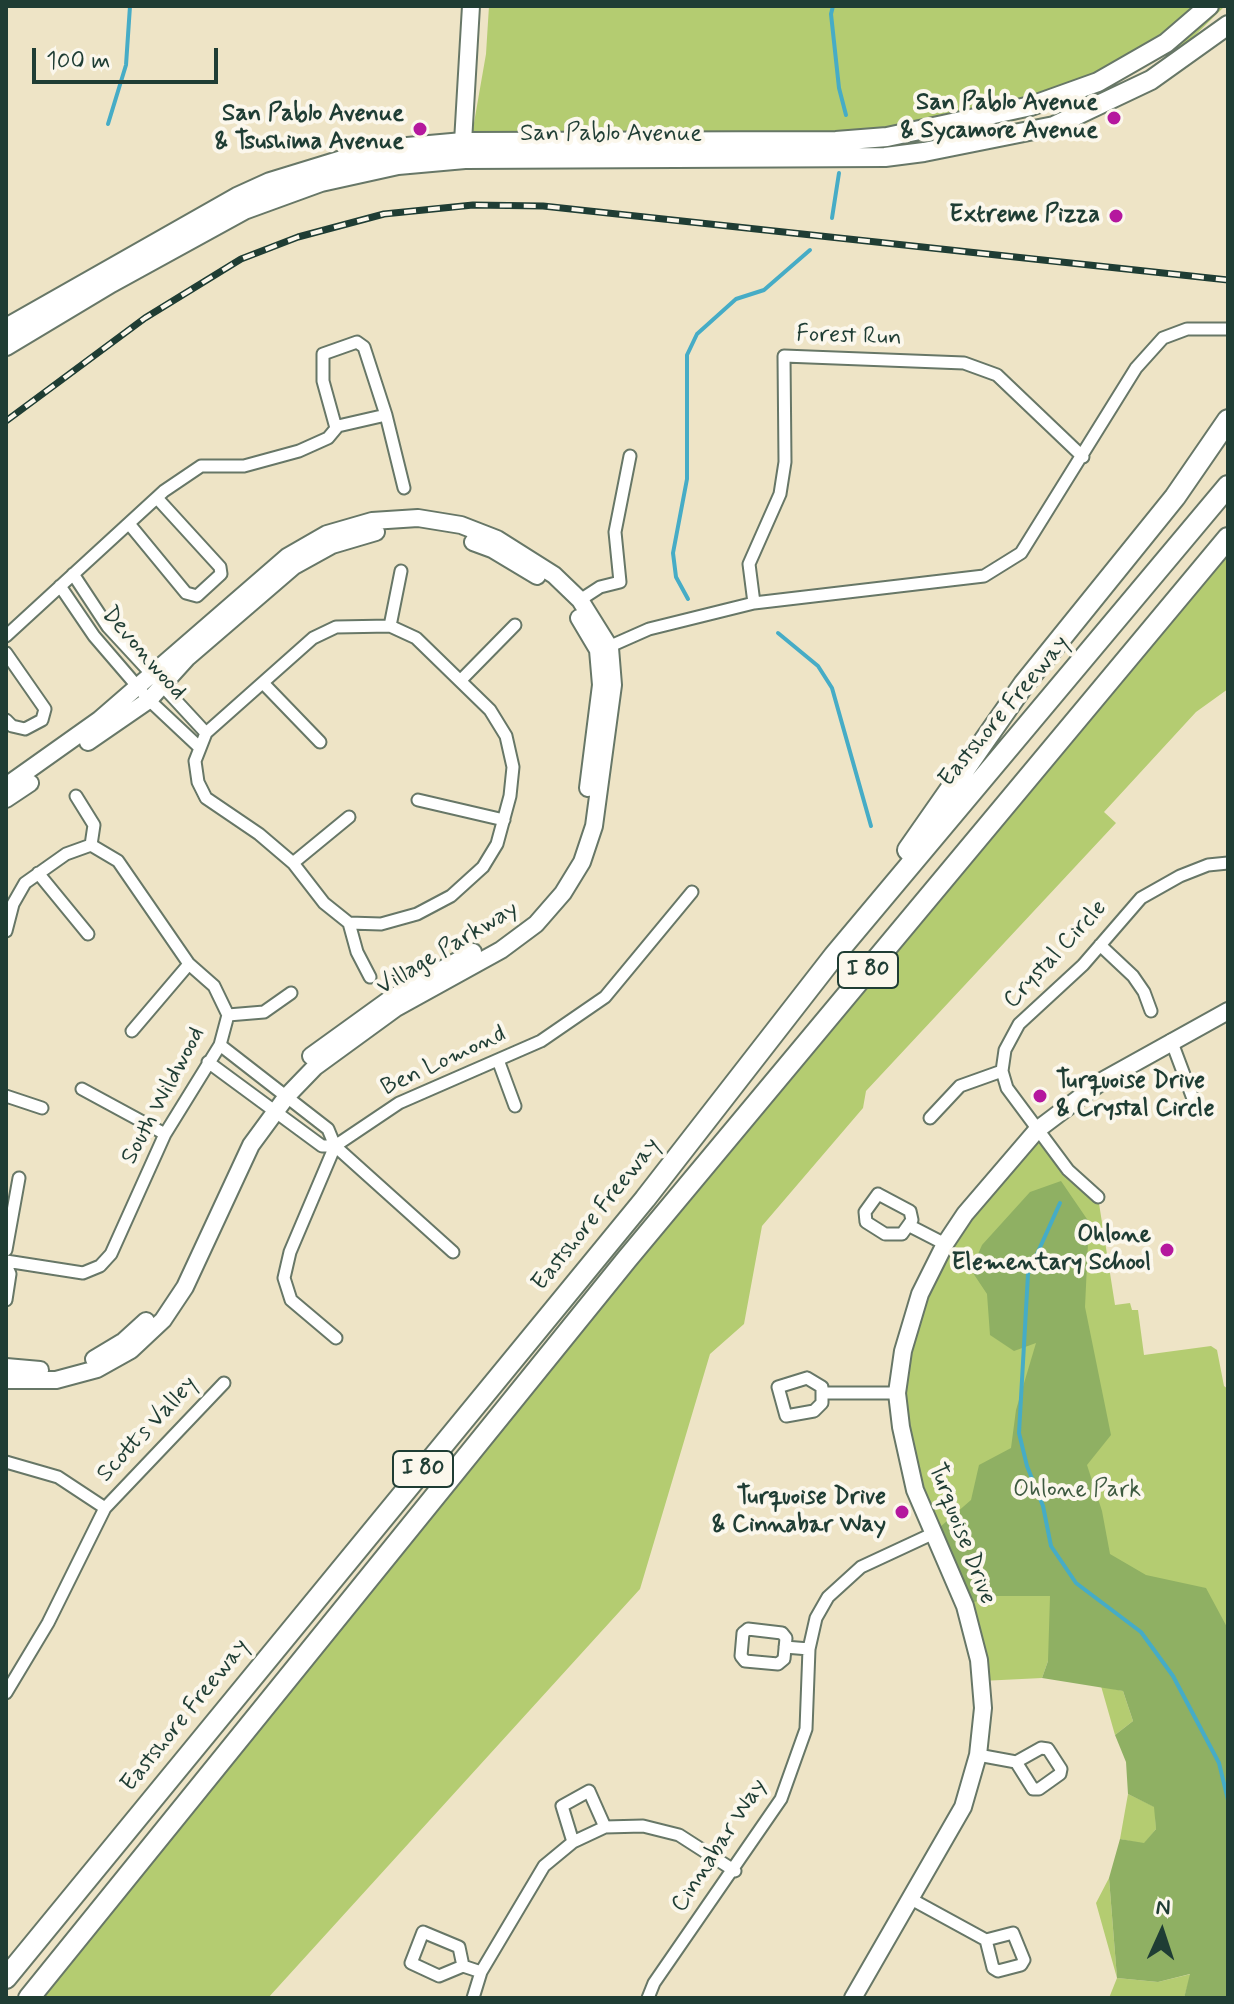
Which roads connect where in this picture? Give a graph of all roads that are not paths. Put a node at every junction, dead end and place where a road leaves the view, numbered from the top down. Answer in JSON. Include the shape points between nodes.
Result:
{"nodes":[{"id":1,"x":471,"y":6,"type":"edge"},
{"id":2,"x":1209,"y":6,"type":"edge"},
{"id":3,"x":1228,"y":25,"type":"edge"},
{"id":4,"x":463,"y":142,"type":"junction"},
{"id":5,"x":6,"y":328,"type":"edge"},
{"id":6,"x":1228,"y":329,"type":"edge"},
{"id":7,"x":6,"y":346,"type":"edge"},
{"id":8,"x":386,"y":415,"type":"junction"},
{"id":9,"x":1228,"y":420,"type":"edge"},
{"id":10,"x":336,"y":428,"type":"junction"},
{"id":11,"x":630,"y":456,"type":"dead end"},
{"id":12,"x":1083,"y":457,"type":"junction"},
{"id":13,"x":1228,"y":486,"type":"edge"},
{"id":14,"x":404,"y":488,"type":"dead end"},
{"id":15,"x":157,"y":498,"type":"junction"},
{"id":16,"x":130,"y":525,"type":"junction"},
{"id":17,"x":1228,"y":538,"type":"edge"},
{"id":18,"x":401,"y":571,"type":"dead end"},
{"id":19,"x":73,"y":574,"type":"junction"},
{"id":20,"x":60,"y":586,"type":"junction"},
{"id":21,"x":580,"y":600,"type":"junction"},
{"id":22,"x":754,"y":603,"type":"junction"},
{"id":23,"x":515,"y":625,"type":"dead end"},
{"id":24,"x":390,"y":626,"type":"junction"},
{"id":25,"x":6,"y":636,"type":"edge"},
{"id":26,"x":604,"y":649,"type":"junction"},
{"id":27,"x":6,"y":653,"type":"edge"},
{"id":28,"x":461,"y":680,"type":"junction"},
{"id":29,"x":150,"y":682,"type":"junction"},
{"id":30,"x":264,"y":684,"type":"junction"},
{"id":31,"x":149,"y":700,"type":"junction"},
{"id":32,"x":6,"y":720,"type":"edge"},
{"id":33,"x":206,"y":733,"type":"junction"},
{"id":34,"x":320,"y":742,"type":"dead end"},
{"id":35,"x":198,"y":746,"type":"junction"},
{"id":36,"x":6,"y":786,"type":"edge"},
{"id":37,"x":76,"y":796,"type":"dead end"},
{"id":38,"x":6,"y":799,"type":"edge"},
{"id":39,"x":418,"y":800,"type":"dead end"},
{"id":40,"x":349,"y":817,"type":"dead end"},
{"id":41,"x":504,"y":820,"type":"junction"},
{"id":42,"x":91,"y":845,"type":"junction"},
{"id":43,"x":293,"y":863,"type":"junction"},
{"id":44,"x":1228,"y":863,"type":"edge"},
{"id":45,"x":38,"y":873,"type":"junction"},
{"id":46,"x":692,"y":892,"type":"dead end"},
{"id":47,"x":349,"y":923,"type":"junction"},
{"id":48,"x":6,"y":931,"type":"edge"},
{"id":49,"x":88,"y":934,"type":"dead end"},
{"id":50,"x":1100,"y":945,"type":"junction"},
{"id":51,"x":834,"y":956,"type":"junction"},
{"id":52,"x":189,"y":964,"type":"junction"},
{"id":53,"x":370,"y":977,"type":"dead end"},
{"id":54,"x":291,"y":993,"type":"dead end"},
{"id":55,"x":1151,"y":1011,"type":"dead end"},
{"id":56,"x":1228,"y":1011,"type":"edge"},
{"id":57,"x":228,"y":1015,"type":"junction"},
{"id":58,"x":132,"y":1031,"type":"dead end"},
{"id":59,"x":1171,"y":1040,"type":"junction"},
{"id":60,"x":220,"y":1045,"type":"junction"},
{"id":61,"x":498,"y":1060,"type":"junction"},
{"id":62,"x":208,"y":1062,"type":"junction"},
{"id":63,"x":1002,"y":1071,"type":"junction"},
{"id":64,"x":82,"y":1089,"type":"dead end"},
{"id":65,"x":283,"y":1092,"type":"junction"},
{"id":66,"x":6,"y":1096,"type":"edge"},
{"id":67,"x":270,"y":1106,"type":"junction"},
{"id":68,"x":515,"y":1106,"type":"dead end"},
{"id":69,"x":42,"y":1108,"type":"dead end"},
{"id":70,"x":1198,"y":1112,"type":"dead end"},
{"id":71,"x":930,"y":1118,"type":"dead end"},
{"id":72,"x":1037,"y":1130,"type":"junction"},
{"id":73,"x":165,"y":1134,"type":"junction"},
{"id":74,"x":335,"y":1146,"type":"junction"},
{"id":75,"x":19,"y":1178,"type":"dead end"},
{"id":76,"x":1098,"y":1197,"type":"dead end"},
{"id":77,"x":910,"y":1226,"type":"dead end"},
{"id":78,"x":945,"y":1244,"type":"junction"},
{"id":79,"x":6,"y":1250,"type":"edge"},
{"id":80,"x":453,"y":1252,"type":"dead end"},
{"id":81,"x":6,"y":1263,"type":"edge"},
{"id":82,"x":6,"y":1300,"type":"edge"},
{"id":83,"x":336,"y":1338,"type":"dead end"},
{"id":84,"x":6,"y":1367,"type":"edge"},
{"id":85,"x":6,"y":1380,"type":"edge"},
{"id":86,"x":224,"y":1383,"type":"dead end"},
{"id":87,"x":824,"y":1393,"type":"dead end"},
{"id":88,"x":897,"y":1393,"type":"junction"},
{"id":89,"x":6,"y":1462,"type":"edge"},
{"id":90,"x":105,"y":1508,"type":"junction"},
{"id":91,"x":932,"y":1534,"type":"junction"},
{"id":92,"x":785,"y":1647,"type":"junction"},
{"id":93,"x":809,"y":1649,"type":"junction"},
{"id":94,"x":6,"y":1693,"type":"edge"},
{"id":95,"x":978,"y":1755,"type":"junction"},
{"id":96,"x":1016,"y":1762,"type":"dead end"},
{"id":97,"x":605,"y":1827,"type":"junction"},
{"id":98,"x":573,"y":1842,"type":"junction"},
{"id":99,"x":735,"y":1871,"type":"junction"},
{"id":100,"x":911,"y":1899,"type":"junction"},
{"id":101,"x":986,"y":1940,"type":"dead end"},
{"id":102,"x":463,"y":1966,"type":"junction"},
{"id":103,"x":481,"y":1972,"type":"junction"},
{"id":104,"x":6,"y":1978,"type":"edge"},
{"id":105,"x":29,"y":1998,"type":"edge"},
{"id":106,"x":473,"y":1998,"type":"edge"},
{"id":107,"x":648,"y":1998,"type":"edge"},
{"id":108,"x":853,"y":1998,"type":"edge"}],
"edges":[{"from":1,"to":4,"type":"street"},
{"from":2,"to":4,"type":"main road","name":"San Pablo Avenue","via":[[1166,43],[1098,82],[1031,106],[887,137]]},
{"from":3,"to":7,"type":"main road","name":"San Pablo Avenue","via":[[1151,80],[1054,126],[924,152],[885,157],[465,159],[398,165],[321,182],[244,210]]},
{"from":4,"to":5,"type":"main road","name":"San Pablo Avenue","via":[[396,148],[270,182]]},
{"from":6,"to":12,"type":"street","via":[[1187,329],[1163,338],[1136,368]]},
{"from":8,"to":10,"type":"street"},
{"from":8,"to":10,"type":"street","via":[[364,347],[357,342],[331,348],[323,354],[323,381]]},
{"from":8,"to":14,"type":"street"},
{"from":9,"to":51,"type":"highway","via":[[1175,497],[1024,684]]},
{"from":10,"to":15,"type":"street","via":[[328,438],[299,451],[244,466],[201,466]]},
{"from":11,"to":21,"type":"street","via":[[615,532],[620,582]]},
{"from":12,"to":22,"type":"street","via":[[1021,553],[984,576]]},
{"from":12,"to":22,"type":"street","name":"Forest Run","via":[[997,375],[964,363],[784,356],[785,462],[780,494],[749,564]]},
{"from":13,"to":51,"type":"highway","name":"Eastshore Freeway","number":"I 80"},
{"from":15,"to":16,"type":"street"},
{"from":15,"to":16,"type":"street","via":[[221,574],[197,596],[186,593]]},
{"from":16,"to":19,"type":"street"},
{"from":17,"to":105,"type":"highway","number":"I 80","via":[[627,1259]]},
{"from":18,"to":24,"type":"street"},
{"from":19,"to":20,"type":"street"},
{"from":19,"to":29,"type":"street","name":"Devonwood"},
{"from":20,"to":25,"type":"street"},
{"from":20,"to":29,"type":"street","name":"Devonwood","via":[[94,636]]},
{"from":21,"to":26,"type":"street","name":"Village Parkway"},
{"from":21,"to":29,"type":"street","name":"Village Parkway","via":[[554,575],[497,539],[461,525],[418,518],[372,521],[327,534],[287,557]]},
{"from":22,"to":26,"type":"street","via":[[649,629]]},
{"from":23,"to":28,"type":"street"},
{"from":24,"to":28,"type":"street","via":[[416,638]]},
{"from":24,"to":30,"type":"street","via":[[336,627],[313,638]]},
{"from":26,"to":29,"type":"street","name":"Village Parkway","via":[[547,583],[492,549],[458,536],[417,530],[374,532],[332,545],[294,566],[187,658]]},
{"from":26,"to":65,"type":"street","name":"Village Parkway","via":[[613,685],[594,826],[582,862],[563,893],[536,924],[501,950],[396,1008]]},
{"from":27,"to":32,"type":"street","via":[[45,709],[42,720],[25,729]]},
{"from":28,"to":41,"type":"street","via":[[506,736],[513,767]]},
{"from":29,"to":31,"type":"street","name":"Village Parkway"},
{"from":29,"to":33,"type":"street","name":"Devonwood"},
{"from":29,"to":36,"type":"street","name":"Village Parkway"},
{"from":30,"to":33,"type":"street"},
{"from":30,"to":34,"type":"street"},
{"from":31,"to":35,"type":"street","name":"Devonwood"},
{"from":31,"to":38,"type":"street","name":"Village Parkway"},
{"from":33,"to":35,"type":"street"},
{"from":35,"to":43,"type":"street","via":[[198,782],[206,798]]},
{"from":37,"to":42,"type":"street","via":[[94,825]]},
{"from":39,"to":41,"type":"street"},
{"from":40,"to":43,"type":"street"},
{"from":41,"to":47,"type":"street","via":[[483,867],[451,896],[417,914],[381,924]]},
{"from":42,"to":45,"type":"street"},
{"from":42,"to":52,"type":"street","name":"South Wildwood","via":[[118,861]]},
{"from":43,"to":47,"type":"street","via":[[324,903]]},
{"from":44,"to":50,"type":"street","name":"Crystal Circle","via":[[1208,865],[1153,889]]},
{"from":45,"to":48,"type":"street","via":[[13,904]]},
{"from":45,"to":49,"type":"street"},
{"from":46,"to":61,"type":"street","name":"Ben Lomond","via":[[605,997],[541,1041]]},
{"from":47,"to":53,"type":"street"},
{"from":50,"to":55,"type":"street","via":[[1133,976]]},
{"from":50,"to":63,"type":"street","name":"Crystal Circle","via":[[1019,1024],[1005,1050]]},
{"from":51,"to":104,"type":"highway","name":"Eastshore Freeway","number":"I 80","via":[[645,1199]]},
{"from":52,"to":57,"type":"street","name":"South Wildwood","via":[[214,986]]},
{"from":52,"to":58,"type":"street"},
{"from":54,"to":57,"type":"street","via":[[264,1012]]},
{"from":56,"to":59,"type":"street","name":"Turquoise Drive"},
{"from":57,"to":60,"type":"street","name":"South Wildwood"},
{"from":59,"to":70,"type":"street"},
{"from":59,"to":72,"type":"street","name":"Turquoise Drive","via":[[1102,1081]]},
{"from":60,"to":62,"type":"street","name":"South Wildwood"},
{"from":60,"to":65,"type":"street"},
{"from":61,"to":68,"type":"street"},
{"from":61,"to":74,"type":"street","name":"Ben Lomond","via":[[399,1103]]},
{"from":62,"to":67,"type":"street"},
{"from":62,"to":73,"type":"street","name":"South Wildwood"},
{"from":63,"to":71,"type":"street","via":[[960,1086]]},
{"from":63,"to":72,"type":"street","via":[[1007,1088]]},
{"from":64,"to":73,"type":"street"},
{"from":65,"to":67,"type":"street","name":"Village Parkway"},
{"from":65,"to":74,"type":"street","via":[[328,1129]]},
{"from":66,"to":69,"type":"street"},
{"from":67,"to":74,"type":"street","via":[[322,1146]]},
{"from":67,"to":84,"type":"street","name":"Village Parkway","via":[[241,1140],[175,1281],[154,1313],[124,1341],[93,1359],[55,1369]]},
{"from":67,"to":85,"type":"street","name":"Village Parkway","via":[[185,1287],[163,1320],[131,1350],[97,1369],[56,1380]]},
{"from":72,"to":76,"type":"street","via":[[1068,1170]]},
{"from":72,"to":78,"type":"street","name":"Turquoise Drive","via":[[988,1184]]},
{"from":73,"to":81,"type":"street","name":"South Wildwood","via":[[111,1254],[100,1266],[83,1273]]},
{"from":74,"to":80,"type":"street"},
{"from":74,"to":83,"type":"street","via":[[284,1278],[291,1300]]},
{"from":75,"to":79,"type":"street"},
{"from":77,"to":78,"type":"street"},
{"from":78,"to":88,"type":"street","name":"Turquoise Drive","via":[[913,1312]]},
{"from":81,"to":82,"type":"street"},
{"from":86,"to":90,"type":"street","name":"Scotts Valley"},
{"from":87,"to":88,"type":"street"},
{"from":88,"to":91,"type":"street","name":"Turquoise Drive","via":[[906,1458]]},
{"from":89,"to":90,"type":"street","name":"Scotts Valley","via":[[58,1477]]},
{"from":90,"to":94,"type":"street","name":"Scotts Valley","via":[[48,1623]]},
{"from":91,"to":93,"type":"street","name":"Cinnabar Way","via":[[870,1562],[843,1581],[816,1618]]},
{"from":91,"to":95,"type":"street","name":"Turquoise Drive","via":[[965,1606],[979,1660],[983,1708]]},
{"from":92,"to":92,"type":"street","via":[[782,1633],[748,1629],[741,1656],[745,1661],[778,1664]]},
{"from":92,"to":93,"type":"street"},
{"from":93,"to":99,"type":"street","name":"Cinnabar Way","via":[[806,1729],[781,1799]]},
{"from":95,"to":96,"type":"street"},
{"from":95,"to":100,"type":"street","name":"Turquoise Drive","via":[[963,1807]]},
{"from":97,"to":98,"type":"street"},
{"from":97,"to":98,"type":"street","via":[[589,1791],[562,1806]]},
{"from":97,"to":99,"type":"street","via":[[643,1826],[679,1835]]},
{"from":98,"to":103,"type":"street","via":[[544,1866]]},
{"from":99,"to":107,"type":"street","name":"Cinnabar Way"},
{"from":100,"to":101,"type":"street"},
{"from":100,"to":108,"type":"street","name":"Turquoise Drive"},
{"from":102,"to":102,"type":"street","via":[[459,1947],[423,1932],[411,1963],[439,1976]]},
{"from":102,"to":103,"type":"street"},
{"from":103,"to":106,"type":"street"}]}
